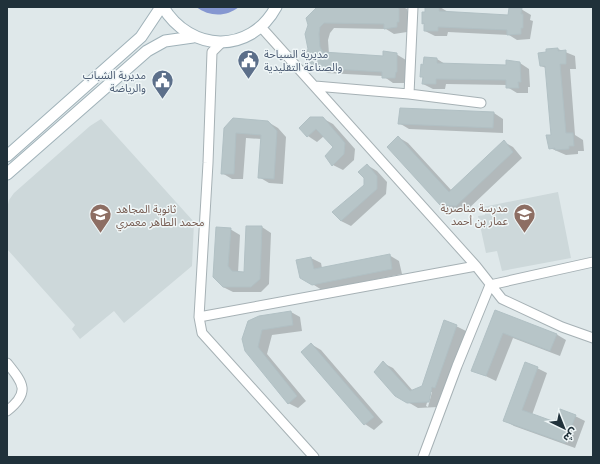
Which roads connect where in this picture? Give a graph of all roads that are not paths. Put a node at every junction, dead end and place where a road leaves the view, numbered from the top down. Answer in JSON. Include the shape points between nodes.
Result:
{"nodes":[{"id":1,"x":162,"y":7,"type":"edge"},
{"id":2,"x":276,"y":7,"type":"edge"},
{"id":3,"x":413,"y":7,"type":"edge"},
{"id":4,"x":261,"y":27,"type":"junction"},
{"id":5,"x":193,"y":37,"type":"junction"},
{"id":6,"x":221,"y":42,"type":"junction"},
{"id":7,"x":315,"y":86,"type":"junction"},
{"id":8,"x":409,"y":94,"type":"junction"},
{"id":9,"x":481,"y":104,"type":"dead end"},
{"id":10,"x":7,"y":156,"type":"edge"},
{"id":11,"x":7,"y":174,"type":"edge"},
{"id":12,"x":593,"y":262,"type":"edge"},
{"id":13,"x":476,"y":266,"type":"junction"},
{"id":14,"x":490,"y":285,"type":"junction"},
{"id":15,"x":200,"y":317,"type":"junction"},
{"id":16,"x":593,"y":338,"type":"edge"},
{"id":17,"x":7,"y":363,"type":"edge"},
{"id":18,"x":7,"y":411,"type":"edge"},
{"id":19,"x":314,"y":457,"type":"edge"},
{"id":20,"x":422,"y":457,"type":"edge"}],
"edges":[{"from":1,"to":5,"type":"main road","via":[[179,28]]},
{"from":1,"to":10,"type":"main road","via":[[137,42]]},
{"from":2,"to":4,"type":"main road"},
{"from":3,"to":8,"type":"street"},
{"from":4,"to":6,"type":"main road","via":[[236,40]]},
{"from":4,"to":7,"type":"street"},
{"from":5,"to":6,"type":"main road"},
{"from":5,"to":11,"type":"main road","via":[[165,41],[147,51]]},
{"from":6,"to":15,"type":"street","via":[[212,52]]},
{"from":7,"to":8,"type":"street"},
{"from":7,"to":13,"type":"street"},
{"from":8,"to":9,"type":"street"},
{"from":12,"to":14,"type":"street"},
{"from":13,"to":14,"type":"street"},
{"from":13,"to":15,"type":"street"},
{"from":14,"to":16,"type":"street","via":[[502,299],[562,327]]},
{"from":14,"to":20,"type":"street"},
{"from":15,"to":19,"type":"street","via":[[202,333],[208,341]]},
{"from":17,"to":18,"type":"street","via":[[23,387],[21,398]]}]}
